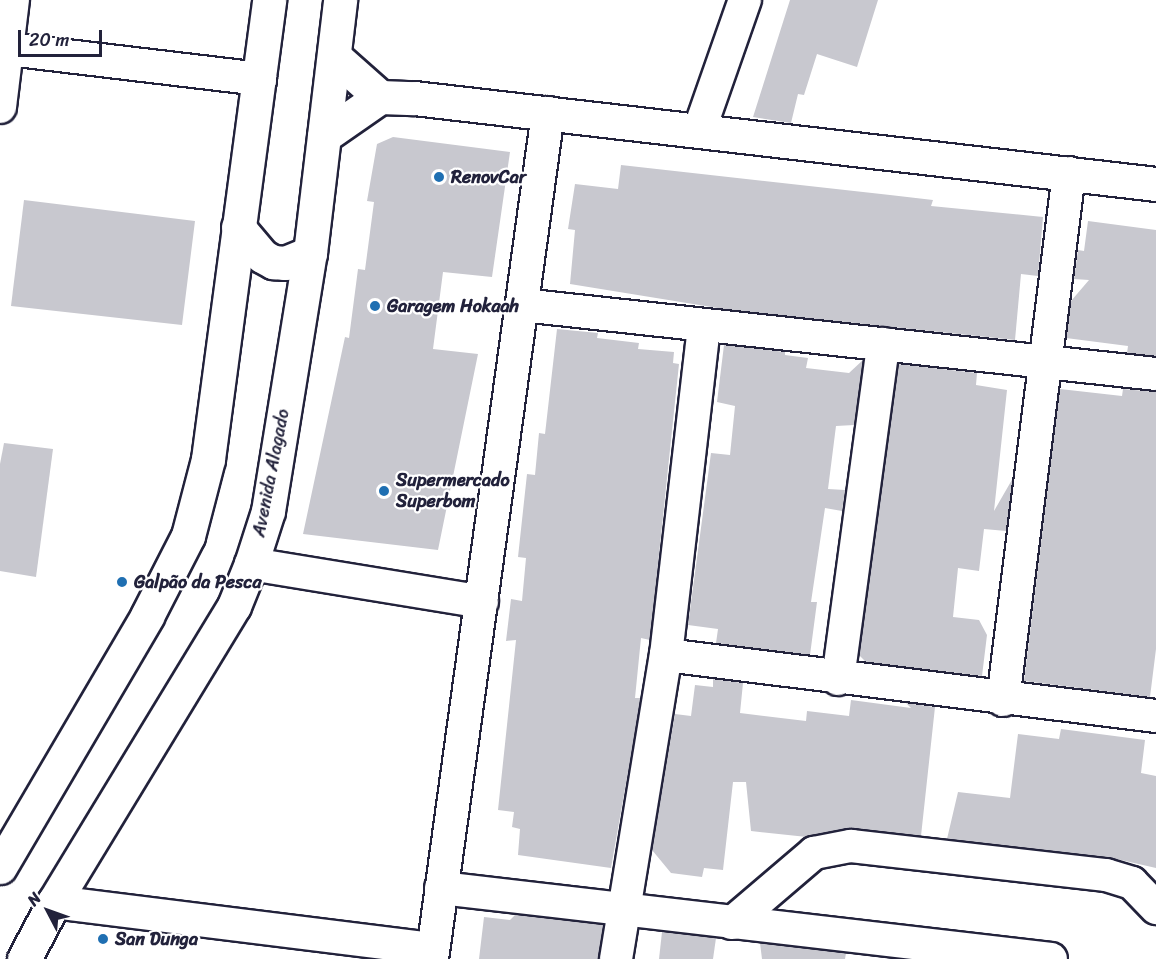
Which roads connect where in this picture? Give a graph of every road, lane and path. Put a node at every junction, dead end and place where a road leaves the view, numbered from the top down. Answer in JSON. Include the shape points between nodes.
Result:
{"nodes":[{"id":1,"x":13,"y":0,"type":"edge"},
{"id":2,"x":269,"y":0,"type":"edge"},
{"id":3,"x":340,"y":0,"type":"edge"},
{"id":4,"x":745,"y":0,"type":"edge"},
{"id":5,"x":3,"y":48,"type":"edge"},
{"id":6,"x":334,"y":57,"type":"junction"},
{"id":7,"x":260,"y":79,"type":"junction"},
{"id":8,"x":380,"y":96,"type":"junction"},
{"id":9,"x":0,"y":107,"type":"edge"},
{"id":10,"x":548,"y":113,"type":"junction"},
{"id":11,"x":699,"y":131,"type":"junction"},
{"id":12,"x":324,"y":136,"type":"junction"},
{"id":13,"x":1069,"y":172,"type":"junction"},
{"id":14,"x":1156,"y":184,"type":"edge"},
{"id":15,"x":238,"y":226,"type":"junction"},
{"id":16,"x":310,"y":253,"type":"junction"},
{"id":17,"x":522,"y":305,"type":"junction"},
{"id":18,"x":704,"y":327,"type":"junction"},
{"id":19,"x":883,"y":344,"type":"junction"},
{"id":20,"x":1043,"y":364,"type":"junction"},
{"id":21,"x":1156,"y":374,"type":"edge"},
{"id":22,"x":251,"y":564,"type":"junction"},
{"id":23,"x":482,"y":602,"type":"junction"},
{"id":24,"x":666,"y":655,"type":"junction"},
{"id":25,"x":838,"y":679,"type":"junction"},
{"id":26,"x":1003,"y":700,"type":"junction"},
{"id":27,"x":1156,"y":716,"type":"edge"},
{"id":28,"x":0,"y":867,"type":"edge"},
{"id":29,"x":441,"y":888,"type":"junction"},
{"id":30,"x":54,"y":902,"type":"junction"},
{"id":31,"x":1156,"y":908,"type":"edge"},
{"id":32,"x":622,"y":911,"type":"junction"},
{"id":33,"x":732,"y":923,"type":"junction"},
{"id":34,"x":433,"y":954,"type":"edge"},
{"id":35,"x":24,"y":959,"type":"edge"},
{"id":36,"x":616,"y":959,"type":"edge"},
{"id":37,"x":1051,"y":959,"type":"edge"}],
"edges":[{"from":1,"to":5,"type":"street"},
{"from":2,"to":7,"type":"main road"},
{"from":3,"to":6,"type":"main road","name":"Avenida Alagado"},
{"from":4,"to":11,"type":"street"},
{"from":5,"to":7,"type":"street"},
{"from":5,"to":9,"type":"street"},
{"from":6,"to":8,"type":"main road"},
{"from":6,"to":12,"type":"main road","name":"Avenida Alagado"},
{"from":7,"to":15,"type":"main road"},
{"from":8,"to":10,"type":"main road"},
{"from":8,"to":12,"type":"main road"},
{"from":10,"to":11,"type":"main road"},
{"from":10,"to":17,"type":"street"},
{"from":11,"to":13,"type":"main road"},
{"from":12,"to":16,"type":"main road","name":"Avenida Alagado"},
{"from":13,"to":14,"type":"main road"},
{"from":13,"to":20,"type":"street"},
{"from":15,"to":16,"type":"main road","via":[[262,256],[273,262],[295,261]]},
{"from":15,"to":28,"type":"main road","via":[[207,459],[188,536],[147,616]]},
{"from":16,"to":22,"type":"main road","name":"Avenida Alagado","via":[[268,511]]},
{"from":17,"to":18,"type":"street"},
{"from":17,"to":23,"type":"street"},
{"from":18,"to":19,"type":"street"},
{"from":18,"to":24,"type":"street"},
{"from":19,"to":20,"type":"street"},
{"from":19,"to":25,"type":"street"},
{"from":20,"to":21,"type":"street"},
{"from":20,"to":26,"type":"street"},
{"from":22,"to":23,"type":"street"},
{"from":22,"to":30,"type":"main road","name":"Avenida Alagado","via":[[234,606]]},
{"from":23,"to":29,"type":"street"},
{"from":24,"to":25,"type":"street"},
{"from":24,"to":32,"type":"street"},
{"from":25,"to":26,"type":"street"},
{"from":26,"to":27,"type":"street"},
{"from":29,"to":32,"type":"street"},
{"from":29,"to":34,"type":"street"},
{"from":30,"to":34,"type":"street"},
{"from":30,"to":35,"type":"main road","name":"Avenida Alagado"},
{"from":31,"to":33,"type":"street","via":[[1132,884],[1106,875],[850,846],[814,854],[800,863]]},
{"from":32,"to":33,"type":"street"},
{"from":32,"to":36,"type":"street"},
{"from":33,"to":37,"type":"street"}]}
